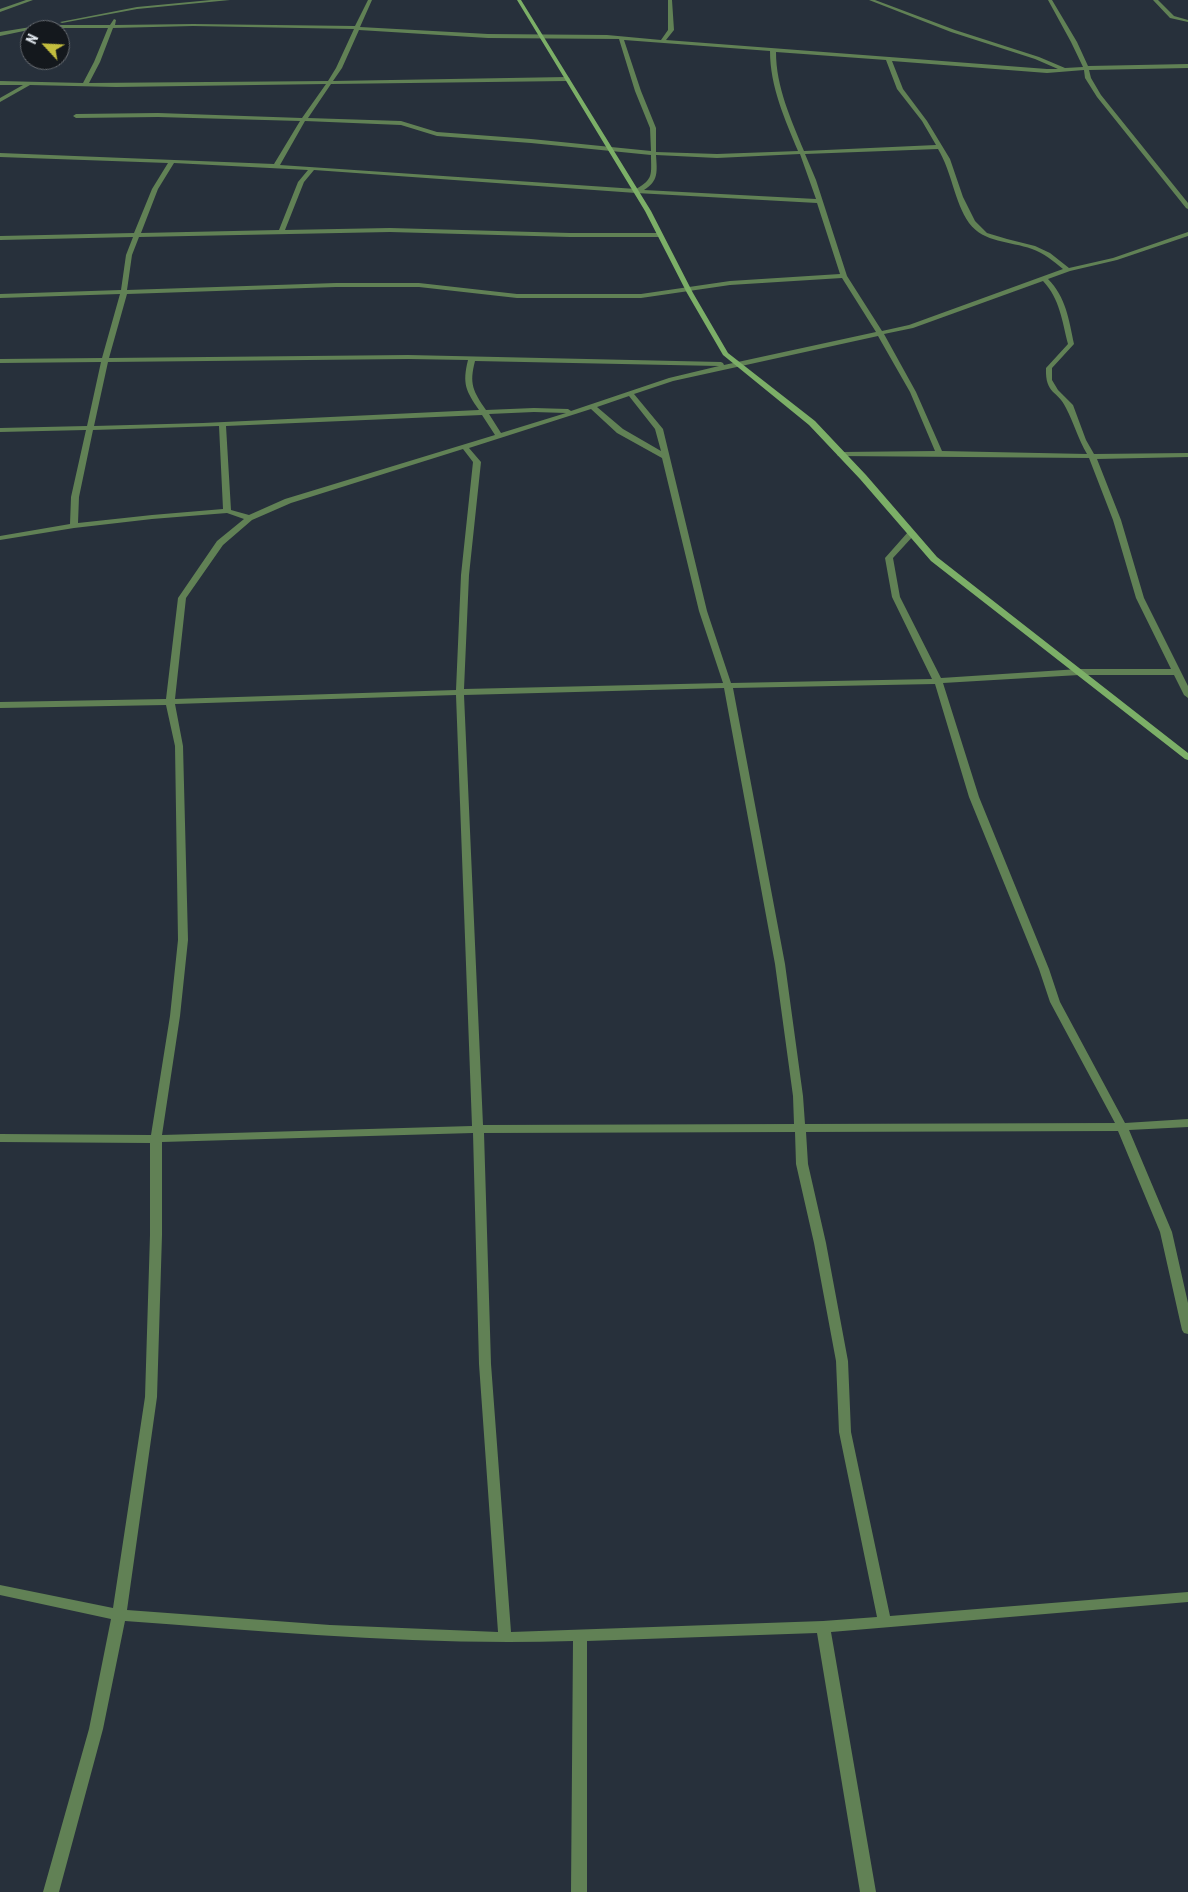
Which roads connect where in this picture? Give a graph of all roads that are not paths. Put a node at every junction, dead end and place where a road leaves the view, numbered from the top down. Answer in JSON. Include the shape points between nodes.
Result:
{"nodes":[{"id":1,"x":31,"y":0,"type":"edge"},
{"id":2,"x":228,"y":0,"type":"edge"},
{"id":3,"x":370,"y":0,"type":"edge"},
{"id":4,"x":519,"y":0,"type":"edge"},
{"id":5,"x":670,"y":0,"type":"edge"},
{"id":6,"x":871,"y":0,"type":"edge"},
{"id":7,"x":1050,"y":0,"type":"edge"},
{"id":8,"x":1155,"y":0,"type":"edge"},
{"id":9,"x":120,"y":10,"type":"junction"},
{"id":10,"x":0,"y":11,"type":"edge"},
{"id":11,"x":70,"y":20,"type":"edge"},
{"id":12,"x":1188,"y":21,"type":"edge"},
{"id":13,"x":110,"y":26,"type":"junction"},
{"id":14,"x":70,"y":27,"type":"edge"},
{"id":15,"x":358,"y":28,"type":"junction"},
{"id":16,"x":20,"y":30,"type":"edge"},
{"id":17,"x":0,"y":34,"type":"edge"},
{"id":18,"x":541,"y":36,"type":"junction"},
{"id":19,"x":621,"y":38,"type":"junction"},
{"id":20,"x":662,"y":42,"type":"junction"},
{"id":21,"x":773,"y":51,"type":"junction"},
{"id":22,"x":889,"y":60,"type":"junction"},
{"id":23,"x":1188,"y":66,"type":"edge"},
{"id":24,"x":1086,"y":68,"type":"junction"},
{"id":25,"x":1064,"y":70,"type":"junction"},
{"id":26,"x":567,"y":79,"type":"junction"},
{"id":27,"x":330,"y":82,"type":"junction"},
{"id":28,"x":0,"y":83,"type":"edge"},
{"id":29,"x":27,"y":85,"type":"junction"},
{"id":30,"x":85,"y":85,"type":"junction"},
{"id":31,"x":0,"y":100,"type":"edge"},
{"id":32,"x":76,"y":116,"type":"dead end"},
{"id":33,"x":304,"y":119,"type":"junction"},
{"id":34,"x":940,"y":147,"type":"junction"},
{"id":35,"x":610,"y":150,"type":"junction"},
{"id":36,"x":802,"y":153,"type":"junction"},
{"id":37,"x":655,"y":154,"type":"junction"},
{"id":38,"x":0,"y":155,"type":"edge"},
{"id":39,"x":172,"y":162,"type":"junction"},
{"id":40,"x":276,"y":166,"type":"junction"},
{"id":41,"x":312,"y":169,"type":"junction"},
{"id":42,"x":636,"y":191,"type":"junction"},
{"id":43,"x":819,"y":201,"type":"junction"},
{"id":44,"x":1188,"y":207,"type":"edge"},
{"id":45,"x":280,"y":232,"type":"junction"},
{"id":46,"x":137,"y":234,"type":"junction"},
{"id":47,"x":1188,"y":234,"type":"edge"},
{"id":48,"x":660,"y":235,"type":"junction"},
{"id":49,"x":0,"y":238,"type":"edge"},
{"id":50,"x":1068,"y":270,"type":"junction"},
{"id":51,"x":844,"y":276,"type":"junction"},
{"id":52,"x":1045,"y":280,"type":"junction"},
{"id":53,"x":688,"y":289,"type":"junction"},
{"id":54,"x":124,"y":292,"type":"junction"},
{"id":55,"x":1,"y":298,"type":"edge"},
{"id":56,"x":880,"y":334,"type":"junction"},
{"id":57,"x":472,"y":358,"type":"junction"},
{"id":58,"x":105,"y":359,"type":"junction"},
{"id":59,"x":0,"y":361,"type":"edge"},
{"id":60,"x":738,"y":364,"type":"junction"},
{"id":61,"x":630,"y":393,"type":"junction"},
{"id":62,"x":592,"y":406,"type":"junction"},
{"id":63,"x":576,"y":412,"type":"junction"},
{"id":64,"x":485,"y":413,"type":"junction"},
{"id":65,"x":222,"y":424,"type":"junction"},
{"id":66,"x":90,"y":428,"type":"junction"},
{"id":67,"x":0,"y":430,"type":"edge"},
{"id":68,"x":499,"y":435,"type":"junction"},
{"id":69,"x":464,"y":446,"type":"junction"},
{"id":70,"x":841,"y":454,"type":"junction"},
{"id":71,"x":940,"y":454,"type":"junction"},
{"id":72,"x":1188,"y":455,"type":"edge"},
{"id":73,"x":664,"y":456,"type":"junction"},
{"id":74,"x":1093,"y":458,"type":"junction"},
{"id":75,"x":227,"y":511,"type":"junction"},
{"id":76,"x":249,"y":518,"type":"junction"},
{"id":77,"x":74,"y":526,"type":"junction"},
{"id":78,"x":911,"y":534,"type":"junction"},
{"id":79,"x":0,"y":538,"type":"edge"},
{"id":80,"x":1079,"y":672,"type":"junction"},
{"id":81,"x":1177,"y":672,"type":"junction"},
{"id":82,"x":938,"y":681,"type":"junction"},
{"id":83,"x":728,"y":685,"type":"junction"},
{"id":84,"x":460,"y":692,"type":"junction"},
{"id":85,"x":1188,"y":695,"type":"edge"},
{"id":86,"x":170,"y":702,"type":"junction"},
{"id":87,"x":0,"y":705,"type":"edge"},
{"id":88,"x":1188,"y":757,"type":"edge"},
{"id":89,"x":1188,"y":1123,"type":"edge"},
{"id":90,"x":800,"y":1127,"type":"junction"},
{"id":91,"x":1122,"y":1127,"type":"junction"},
{"id":92,"x":478,"y":1129,"type":"junction"},
{"id":93,"x":0,"y":1138,"type":"edge"},
{"id":94,"x":156,"y":1140,"type":"junction"},
{"id":95,"x":1188,"y":1330,"type":"edge"},
{"id":96,"x":0,"y":1590,"type":"edge"},
{"id":97,"x":1188,"y":1597,"type":"edge"},
{"id":98,"x":119,"y":1615,"type":"junction"},
{"id":99,"x":885,"y":1623,"type":"junction"},
{"id":100,"x":823,"y":1627,"type":"junction"},
{"id":101,"x":580,"y":1636,"type":"junction"},
{"id":102,"x":505,"y":1638,"type":"junction"},
{"id":103,"x":51,"y":1892,"type":"edge"},
{"id":104,"x":579,"y":1892,"type":"edge"},
{"id":105,"x":868,"y":1892,"type":"edge"}],
"edges":[{"from":1,"to":10,"type":"street"},
{"from":2,"to":9,"type":"street"},
{"from":3,"to":15,"type":"street"},
{"from":4,"to":18,"type":"street"},
{"from":5,"to":20,"type":"street","via":[[671,30]]},
{"from":6,"to":25,"type":"street"},
{"from":7,"to":24,"type":"street"},
{"from":8,"to":12,"type":"street","via":[[1172,17]]},
{"from":9,"to":11,"type":"street"},
{"from":9,"to":13,"type":"street"},
{"from":13,"to":14,"type":"street"},
{"from":13,"to":15,"type":"street"},
{"from":13,"to":30,"type":"street"},
{"from":15,"to":18,"type":"street"},
{"from":15,"to":27,"type":"street"},
{"from":16,"to":17,"type":"street"},
{"from":18,"to":19,"type":"street"},
{"from":18,"to":26,"type":"street"},
{"from":19,"to":20,"type":"street"},
{"from":19,"to":37,"type":"street","via":[[653,128]]},
{"from":20,"to":21,"type":"street"},
{"from":21,"to":22,"type":"street"},
{"from":21,"to":36,"type":"street","via":[[773,66],[782,104]]},
{"from":22,"to":25,"type":"street"},
{"from":22,"to":34,"type":"street","via":[[900,89]]},
{"from":23,"to":24,"type":"street"},
{"from":24,"to":25,"type":"street"},
{"from":24,"to":44,"type":"street","via":[[1099,96]]},
{"from":26,"to":27,"type":"street"},
{"from":26,"to":35,"type":"street"},
{"from":27,"to":30,"type":"street"},
{"from":27,"to":33,"type":"street"},
{"from":28,"to":29,"type":"street"},
{"from":29,"to":30,"type":"street"},
{"from":29,"to":31,"type":"street"},
{"from":32,"to":33,"type":"street"},
{"from":33,"to":35,"type":"street","via":[[401,123],[437,134]]},
{"from":33,"to":40,"type":"street"},
{"from":34,"to":36,"type":"street"},
{"from":34,"to":50,"type":"street","via":[[948,159],[972,222],[985,234],[1048,254]]},
{"from":35,"to":37,"type":"street"},
{"from":35,"to":42,"type":"street"},
{"from":36,"to":37,"type":"street"},
{"from":36,"to":43,"type":"street"},
{"from":37,"to":42,"type":"street","via":[[654,173],[649,184]]},
{"from":38,"to":39,"type":"street"},
{"from":39,"to":40,"type":"street"},
{"from":39,"to":46,"type":"street","via":[[155,189]]},
{"from":40,"to":41,"type":"street"},
{"from":41,"to":42,"type":"street"},
{"from":41,"to":45,"type":"street","via":[[301,182]]},
{"from":42,"to":43,"type":"street"},
{"from":42,"to":48,"type":"street"},
{"from":43,"to":51,"type":"street"},
{"from":45,"to":46,"type":"street"},
{"from":45,"to":48,"type":"street","via":[[390,230]]},
{"from":46,"to":49,"type":"street"},
{"from":46,"to":54,"type":"street","via":[[129,255]]},
{"from":47,"to":50,"type":"street","via":[[1115,259]]},
{"from":48,"to":53,"type":"street"},
{"from":50,"to":52,"type":"street"},
{"from":51,"to":53,"type":"street"},
{"from":51,"to":56,"type":"street"},
{"from":52,"to":56,"type":"street","via":[[911,327]]},
{"from":52,"to":74,"type":"street","via":[[1055,288],[1059,297],[1071,344],[1049,368],[1049,380],[1069,406]]},
{"from":53,"to":54,"type":"street","via":[[641,296],[592,297],[517,296],[410,285]]},
{"from":53,"to":60,"type":"street","via":[[725,354]]},
{"from":54,"to":55,"type":"street"},
{"from":54,"to":58,"type":"street"},
{"from":56,"to":60,"type":"street"},
{"from":56,"to":71,"type":"street","via":[[913,392]]},
{"from":57,"to":58,"type":"street"},
{"from":57,"to":60,"type":"street"},
{"from":57,"to":64,"type":"street","via":[[468,374],[470,392]]},
{"from":58,"to":59,"type":"street"},
{"from":58,"to":66,"type":"street"},
{"from":60,"to":61,"type":"street","via":[[671,379]]},
{"from":60,"to":70,"type":"street","via":[[812,423]]},
{"from":61,"to":62,"type":"street"},
{"from":61,"to":73,"type":"street","via":[[659,429]]},
{"from":62,"to":63,"type":"street"},
{"from":62,"to":73,"type":"street","via":[[620,431]]},
{"from":63,"to":64,"type":"street"},
{"from":63,"to":68,"type":"street"},
{"from":64,"to":65,"type":"street"},
{"from":64,"to":68,"type":"street"},
{"from":65,"to":66,"type":"street"},
{"from":65,"to":75,"type":"street"},
{"from":66,"to":67,"type":"street"},
{"from":66,"to":77,"type":"street","via":[[75,497]]},
{"from":68,"to":69,"type":"street"},
{"from":69,"to":76,"type":"street","via":[[288,501]]},
{"from":69,"to":84,"type":"street","via":[[477,462],[465,575]]},
{"from":70,"to":71,"type":"street"},
{"from":70,"to":78,"type":"street"},
{"from":71,"to":74,"type":"street"},
{"from":72,"to":74,"type":"street"},
{"from":73,"to":83,"type":"street","via":[[704,611]]},
{"from":74,"to":81,"type":"street","via":[[1118,520],[1140,598]]},
{"from":75,"to":76,"type":"street"},
{"from":75,"to":77,"type":"street"},
{"from":76,"to":86,"type":"street","via":[[220,543],[182,598]]},
{"from":77,"to":79,"type":"street"},
{"from":78,"to":80,"type":"street","via":[[934,559]]},
{"from":78,"to":82,"type":"street","via":[[890,558],[896,597]]},
{"from":80,"to":81,"type":"street"},
{"from":80,"to":82,"type":"street"},
{"from":80,"to":88,"type":"street"},
{"from":81,"to":85,"type":"street"},
{"from":82,"to":83,"type":"street"},
{"from":82,"to":91,"type":"street","via":[[974,797],[1055,1002]]},
{"from":83,"to":84,"type":"street"},
{"from":83,"to":90,"type":"street","via":[[780,964]]},
{"from":84,"to":86,"type":"street"},
{"from":84,"to":92,"type":"street"},
{"from":86,"to":87,"type":"street"},
{"from":86,"to":94,"type":"street","via":[[179,746],[182,940]]},
{"from":89,"to":91,"type":"street"},
{"from":90,"to":91,"type":"street"},
{"from":90,"to":92,"type":"street"},
{"from":90,"to":99,"type":"street","via":[[802,1164],[842,1361],[845,1432]]},
{"from":91,"to":95,"type":"street","via":[[1166,1232]]},
{"from":92,"to":94,"type":"street"},
{"from":92,"to":102,"type":"street","via":[[485,1364]]},
{"from":93,"to":94,"type":"street"},
{"from":94,"to":98,"type":"street","via":[[150,1397]]},
{"from":96,"to":98,"type":"street"},
{"from":97,"to":99,"type":"street"},
{"from":98,"to":102,"type":"street","via":[[330,1631]]},
{"from":98,"to":103,"type":"street","via":[[96,1729]]},
{"from":99,"to":100,"type":"street"},
{"from":100,"to":101,"type":"street"},
{"from":100,"to":105,"type":"street"},
{"from":101,"to":102,"type":"street"},
{"from":101,"to":104,"type":"street"}]}
